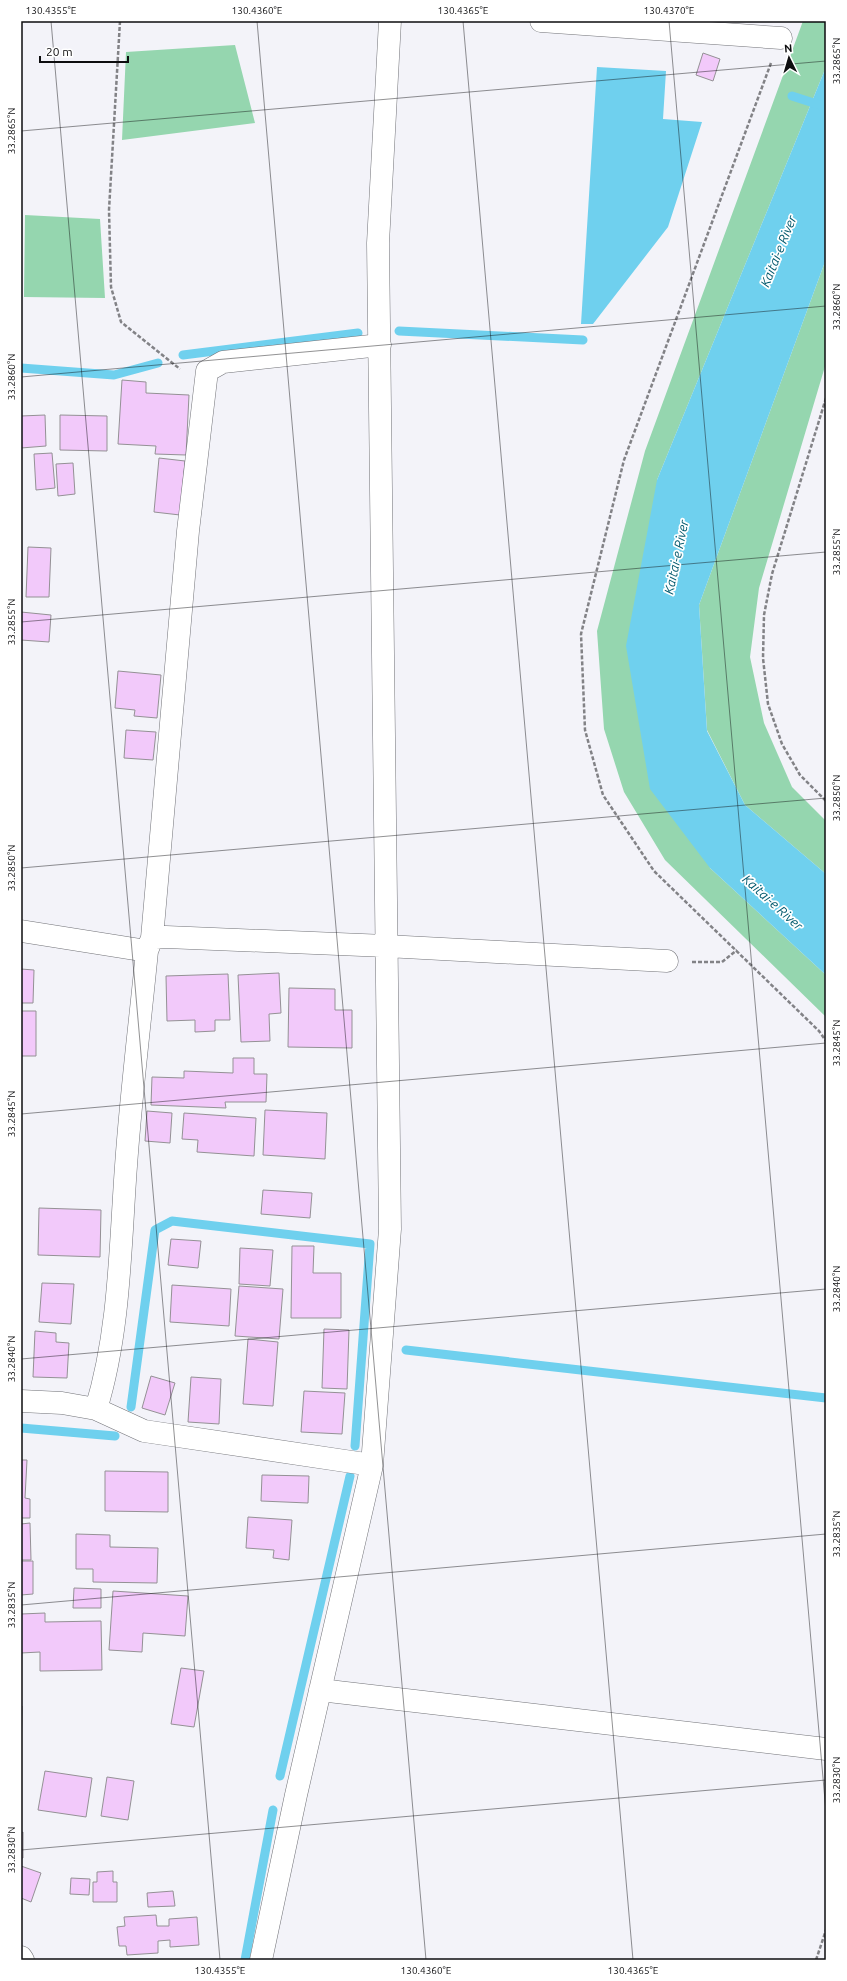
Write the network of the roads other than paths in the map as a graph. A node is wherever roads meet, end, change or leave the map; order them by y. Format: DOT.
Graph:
graph roads {
  1 [pos="390,21"];
  2 [pos="541,21"];
  3 [pos="780,38"];
  4 [pos="380,345"];
  5 [pos="21,931"];
  6 [pos="150,945"];
  7 [pos="386,946"];
  8 [pos="667,961"];
  9 [pos="21,1401"];
  10 [pos="96,1409"];
  11 [pos="372,1465"];
  12 [pos="320,1690"];
  13 [pos="826,1749"];
  14 [pos="21,1957"];
  15 [pos="23,1960"];
  16 [pos="261,1960"];
  1 -- 4 [label="street"];
  2 -- 3 [label="street"];
  4 -- 6 [label="street"];
  4 -- 7 [label="street"];
  5 -- 6 [label="street"];
  6 -- 7 [label="street"];
  6 -- 10 [label="street"];
  7 -- 8 [label="street"];
  7 -- 11 [label="street"];
  9 -- 10 [label="street"];
  10 -- 11 [label="street"];
  11 -- 12 [label="street"];
  12 -- 13 [label="street"];
  12 -- 16 [label="street"];
  14 -- 15 [label="street"];
}
